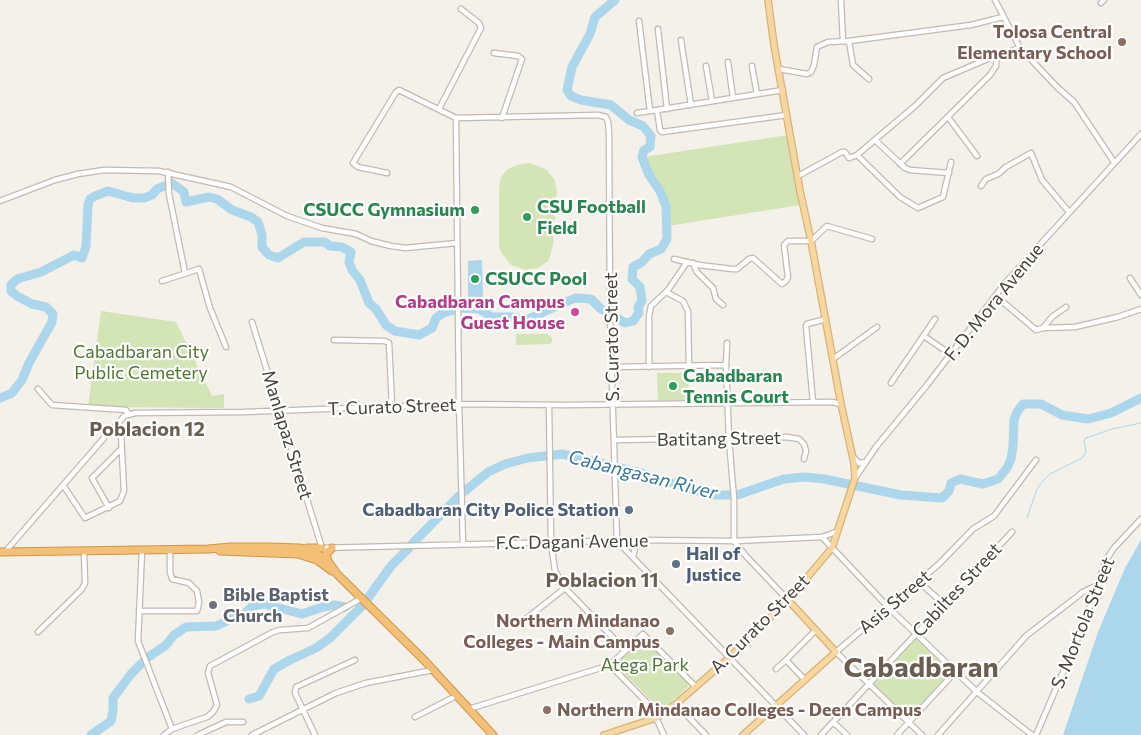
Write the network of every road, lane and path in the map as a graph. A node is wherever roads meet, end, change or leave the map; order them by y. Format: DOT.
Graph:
graph roads {
  1 [pos="768,0"];
  2 [pos="841,0"];
  3 [pos="995,0"];
  4 [pos="461,9"];
  5 [pos="1003,16"];
  6 [pos="639,21"];
  7 [pos="658,30"];
  8 [pos="681,40"];
  9 [pos="846,41"];
  10 [pos="1020,48"];
  11 [pos="494,53"];
  12 [pos="998,55"];
  13 [pos="728,62"];
  14 [pos="706,66"];
  15 [pos="752,66"];
  16 [pos="779,69"];
  17 [pos="870,79"];
  18 [pos="783,90"];
  19 [pos="757,94"];
  20 [pos="733,98"];
  21 [pos="712,101"];
  22 [pos="691,105"];
  23 [pos="667,108"];
  24 [pos="439,109"];
  25 [pos="657,110"];
  26 [pos="650,111"];
  27 [pos="638,113"];
  28 [pos="786,115"];
  29 [pos="948,117"];
  30 [pos="456,118"];
  31 [pos="502,118"];
  32 [pos="1141,134"];
  33 [pos="875,140"];
  34 [pos="857,155"];
  35 [pos="977,156"];
  36 [pos="951,162"];
  37 [pos="1114,162"];
  38 [pos="900,164"];
  39 [pos="168,172"];
  40 [pos="948,172"];
  41 [pos="387,173"];
  42 [pos="798,176"];
  43 [pos="981,186"];
  44 [pos="0,201"];
  45 [pos="1069,212"];
  46 [pos="872,240"];
  47 [pos="811,241"];
  48 [pos="457,243"];
  49 [pos="674,260"];
  50 [pos="687,262"];
  51 [pos="692,264"];
  52 [pos="184,273"];
  53 [pos="1130,278"];
  54 [pos="162,281"];
  55 [pos="666,292"];
  56 [pos="1141,295"];
  57 [pos="996,296"];
  58 [pos="723,305"];
  59 [pos="1066,307"];
  60 [pos="1141,309"];
  61 [pos="826,319"];
  62 [pos="935,319"];
  63 [pos="252,322"];
  64 [pos="877,327"];
  65 [pos="1043,328"];
  66 [pos="924,336"];
  67 [pos="334,340"];
  68 [pos="727,343"];
  69 [pos="226,347"];
  70 [pos="950,354"];
  71 [pos="834,359"];
  72 [pos="612,366"];
  73 [pos="689,366"];
  74 [pos="726,366"];
  75 [pos="649,367"];
  76 [pos="891,383"];
  77 [pos="38,389"];
  78 [pos="840,397"];
  79 [pos="813,402"];
  80 [pos="832,402"];
  81 [pos="727,403"];
  82 [pos="459,404"];
  83 [pos="613,404"];
  84 [pos="841,404"];
  85 [pos="549,405"];
  86 [pos="392,406"];
  87 [pos="279,410"];
  88 [pos="128,414"];
  89 [pos="118,424"];
  90 [pos="729,439"];
  91 [pos="615,440"];
  92 [pos="121,449"];
  93 [pos="853,457"];
  94 [pos="804,459"];
  95 [pos="1036,460"];
  96 [pos="866,462"];
  97 [pos="854,482"];
  98 [pos="63,485"];
  99 [pos="109,508"];
  100 [pos="1141,518"];
  101 [pos="836,532"];
  102 [pos="1012,532"];
  103 [pos="822,538"];
  104 [pos="643,540"];
  105 [pos="734,541"];
  106 [pos="551,542"];
  107 [pos="617,542"];
  108 [pos="463,544"];
  109 [pos="299,548"];
  110 [pos="322,548"];
  111 [pos="332,548"];
  112 [pos="832,548"];
  113 [pos="170,550"];
  114 [pos="208,550"];
  115 [pos="84,551"];
  116 [pos="142,551"];
  117 [pos="2,552"];
  118 [pos="633,557"];
  119 [pos="328,561"];
  120 [pos="337,574"];
  121 [pos="919,582"];
  122 [pos="1098,585"];
  123 [pos="565,588"];
  124 [pos="362,598"];
  125 [pos="788,600"];
  126 [pos="944,604"];
  127 [pos="889,608"];
  128 [pos="139,611"];
  129 [pos="522,622"];
  130 [pos="816,630"];
  131 [pos="38,632"];
  132 [pos="916,634"];
  133 [pos="625,650"];
  134 [pos="836,652"];
  135 [pos="730,657"];
  136 [pos="355,660"];
  137 [pos="786,660"];
  138 [pos="610,665"];
  139 [pos="432,670"];
  140 [pos="776,670"];
  141 [pos="956,671"];
  142 [pos="804,680"];
  143 [pos="870,684"];
  144 [pos="695,686"];
  145 [pos="977,692"];
  146 [pos="456,696"];
  147 [pos="676,704"];
  148 [pos="776,706"];
  149 [pos="303,709"];
  150 [pos="469,709"];
  151 [pos="658,717"];
  152 [pos="415,718"];
  153 [pos="242,722"];
  154 [pos="833,722"];
  155 [pos="908,722"];
  156 [pos="172,729"];
  157 [pos="616,734"];
  158 [pos="164,735"];
  159 [pos="198,735"];
  160 [pos="252,735"];
  161 [pos="315,735"];
  162 [pos="493,735"];
  163 [pos="604,735"];
  164 [pos="664,735"];
  165 [pos="706,735"];
  166 [pos="743,735"];
  167 [pos="804,735"];
  168 [pos="821,735"];
  169 [pos="847,735"];
  170 [pos="897,735"];
  171 [pos="922,735"];
  172 [pos="938,735"];
  173 [pos="1032,735"];
  174 [pos="1036,735"];
  1 -- 16 [label="main road"];
  2 -- 9 [label="street"];
  3 -- 5 [label="street"];
  4 -- 24 [label="street"];
  5 -- 9 [label="street"];
  5 -- 10 [label="street"];
  6 -- 26 [label="street"];
  7 -- 23 [label="street"];
  8 -- 22 [label="street"];
  9 -- 16 [label="street"];
  9 -- 17 [label="street"];
  10 -- 12 [label="street"];
  10 -- 37 [label="street"];
  11 -- 31 [label="street"];
  12 -- 29 [label="street"];
  12 -- 33 [label="street"];
  13 -- 20 [label="street"];
  14 -- 21 [label="street"];
  15 -- 19 [label="street"];
  16 -- 18 [label="main road"];
  18 -- 19 [label="street"];
  18 -- 28 [label="main road"];
  19 -- 20 [label="street"];
  20 -- 21 [label="street"];
  21 -- 22 [label="street"];
  22 -- 23 [label="street"];
  23 -- 25 [label="street"];
  24 -- 30 [label="street"];
  24 -- 41 [label="street"];
  25 -- 26 [label="street"];
  25 -- 28 [label="street"];
  26 -- 27 [label="street"];
  28 -- 42 [label="main road"];
  29 -- 35 [label="street"];
  29 -- 38 [label="street"];
  30 -- 31 [label="street"];
  30 -- 48 [label="street"];
  31 -- 72 [label="street, S. Curato Street"];
  32 -- 37 [label="street, F. D. Mora Avenue"];
  33 -- 34 [label="street"];
  33 -- 38 [label="street"];
  34 -- 40 [label="street"];
  34 -- 42 [label="street"];
  36 -- 40 [label="street"];
  37 -- 45 [label="street, F. D. Mora Avenue"];
  38 -- 40 [label="street"];
  39 -- 44 [label="street"];
  39 -- 48 [label="street"];
  39 -- 52 [label="street"];
  42 -- 47 [label="main road"];
  43 -- 45 [label="street"];
  45 -- 57 [label="street, F. D. Mora Avenue"];
  46 -- 47 [label="street"];
  47 -- 51 [label="street"];
  47 -- 61 [label="main road"];
  48 -- 82 [label="street"];
  49 -- 50 [label="street"];
  50 -- 51 [label="street"];
  50 -- 55 [label="street"];
  51 -- 58 [label="street"];
  52 -- 54 [label="street"];
  52 -- 69 [label="street"];
  53 -- 56 [label="street"];
  55 -- 73 [label="street"];
  55 -- 75 [label="street"];
  57 -- 65 [label="street"];
  57 -- 70 [label="street, F. D. Mora Avenue"];
  59 -- 65 [label="street"];
  60 -- 65 [label="street"];
  61 -- 71 [label="main road"];
  61 -- 79 [label="street"];
  62 -- 66 [label="street"];
  63 -- 87 [label="street, Manlapaz Street"];
  64 -- 71 [label="street"];
  66 -- 70 [label="street"];
  66 -- 76 [label="street"];
  67 -- 86 [label="street"];
  68 -- 74 [label="street"];
  70 -- 96 [label="street, F. D. Mora Avenue"];
  71 -- 78 [label="main road"];
  72 -- 75 [label="street"];
  72 -- 83 [label="street, S. Curato Street"];
  73 -- 74 [label="street"];
  73 -- 75 [label="street"];
  74 -- 81 [label="street"];
  77 -- 88 [label="street, T. Curato Street"];
  78 -- 80 [label="street"];
  78 -- 84 [label="main road"];
  79 -- 80 [label="street, T. Curato Street"];
  79 -- 81 [label="street, T. Curato Street"];
  80 -- 84 [label="street, T. Curato Street"];
  81 -- 83 [label="street, T. Curato Street"];
  81 -- 90 [label="street"];
  82 -- 85 [label="street, T. Curato Street"];
  82 -- 86 [label="street, T. Curato Street"];
  82 -- 108 [label="street"];
  83 -- 85 [label="street, T. Curato Street"];
  83 -- 91 [label="street, S. Curato Street"];
  84 -- 93 [label="main road"];
  85 -- 106 [label="street"];
  86 -- 87 [label="street, T. Curato Street"];
  87 -- 88 [label="street, T. Curato Street"];
  87 -- 110 [label="street, Manlapaz Street"];
  88 -- 89 [label="street"];
  89 -- 92 [label="street"];
  89 -- 98 [label="street"];
  90 -- 91 [label="street, Batitang Street"];
  90 -- 94 [label="street, Batitang Street"];
  90 -- 105 [label="street"];
  91 -- 107 [label="street, S. Curato Street"];
  92 -- 99 [label="street"];
  92 -- 99 [label="street"];
  93 -- 96 [label="street"];
  93 -- 97 [label="main road"];
  95 -- 121 [label="street, Asis Street"];
  96 -- 97 [label="street, F. D. Mora Avenue"];
  97 -- 101 [label="main road"];
  98 -- 99 [label="street"];
  98 -- 117 [label="street"];
  100 -- 122 [label="street, S. Mortola Street"];
  101 -- 103 [label="street"];
  101 -- 112 [label="main road"];
  102 -- 126 [label="street, Cabiltes Street"];
  103 -- 105 [label="street, F.C. Dagani Avenue"];
  103 -- 112 [label="street"];
  104 -- 105 [label="street, F.C. Dagani Avenue"];
  104 -- 107 [label="street, F.C. Dagani Avenue"];
  104 -- 118 [label="street"];
  105 -- 125 [label="street"];
  106 -- 107 [label="street, F.C. Dagani Avenue"];
  106 -- 108 [label="street, F.C. Dagani Avenue"];
  106 -- 123 [label="street"];
  107 -- 118 [label="street"];
  108 -- 111 [label="street, F.C. Dagani Avenue"];
  109 -- 110 [label="highway"];
  109 -- 114 [label="highway"];
  109 -- 119 [label="highway"];
  110 -- 111 [label="street, F.C. Dagani Avenue"];
  111 -- 119 [label="highway"];
  112 -- 125 [label="main road, A. Curato Street"];
  112 -- 127 [label="street"];
  113 -- 114 [label="highway"];
  113 -- 116 [label="highway"];
  113 -- 128 [label="street"];
  114 -- 120 [label="highway"];
  115 -- 116 [label="highway"];
  115 -- 117 [label="highway"];
  115 -- 131 [label="street"];
  116 -- 128 [label="street"];
  118 -- 135 [label="street"];
  119 -- 120 [label="highway"];
  120 -- 124 [label="highway"];
  121 -- 126 [label="street"];
  121 -- 127 [label="street, Asis Street"];
  122 -- 145 [label="street"];
  122 -- 174 [label="street, S. Mortola Street"];
  123 -- 129 [label="street"];
  123 -- 133 [label="street"];
  124 -- 139 [label="highway"];
  124 -- 156 [label="street"];
  125 -- 130 [label="main road"];
  125 -- 135 [label="main road, A. Curato Street"];
  126 -- 132 [label="street, Cabiltes Street"];
  127 -- 132 [label="street"];
  127 -- 134 [label="street, Asis Street"];
  128 -- 156 [label="street"];
  130 -- 134 [label="main road"];
  130 -- 137 [label="street"];
  132 -- 141 [label="street"];
  132 -- 143 [label="street, Cabiltes Street"];
  133 -- 138 [label="street"];
  133 -- 144 [label="street"];
  134 -- 142 [label="main road, Asis Street"];
  134 -- 143 [label="street"];
  135 -- 144 [label="main road, A. Curato Street"];
  135 -- 148 [label="street"];
  136 -- 149 [label="street"];
  137 -- 140 [label="street"];
  137 -- 142 [label="street"];
  138 -- 150 [label="street"];
  138 -- 151 [label="street"];
  139 -- 146 [label="highway"];
  139 -- 149 [label="street"];
  141 -- 145 [label="street"];
  141 -- 155 [label="street"];
  142 -- 148 [label="main road, Asis Street"];
  143 -- 154 [label="street, Cabiltes Street"];
  143 -- 155 [label="street"];
  144 -- 147 [label="main road, A. Curato Street"];
  145 -- 172 [label="street"];
  145 -- 173 [label="street"];
  146 -- 150 [label="highway"];
  146 -- 152 [label="street"];
  147 -- 151 [label="main road, A. Curato Street"];
  147 -- 165 [label="street"];
  148 -- 166 [label="main road, Asis Street"];
  148 -- 167 [label="street"];
  149 -- 160 [label="street"];
  149 -- 161 [label="street"];
  150 -- 162 [label="highway"];
  151 -- 157 [label="main road, A. Curato Street"];
  151 -- 164 [label="street"];
  153 -- 159 [label="street"];
  154 -- 168 [label="street, Cabiltes Street"];
  154 -- 169 [label="street"];
  155 -- 170 [label="street"];
  155 -- 171 [label="street"];
  156 -- 158 [label="street"];
  157 -- 163 [label="main road, A. Curato Street"];
}
